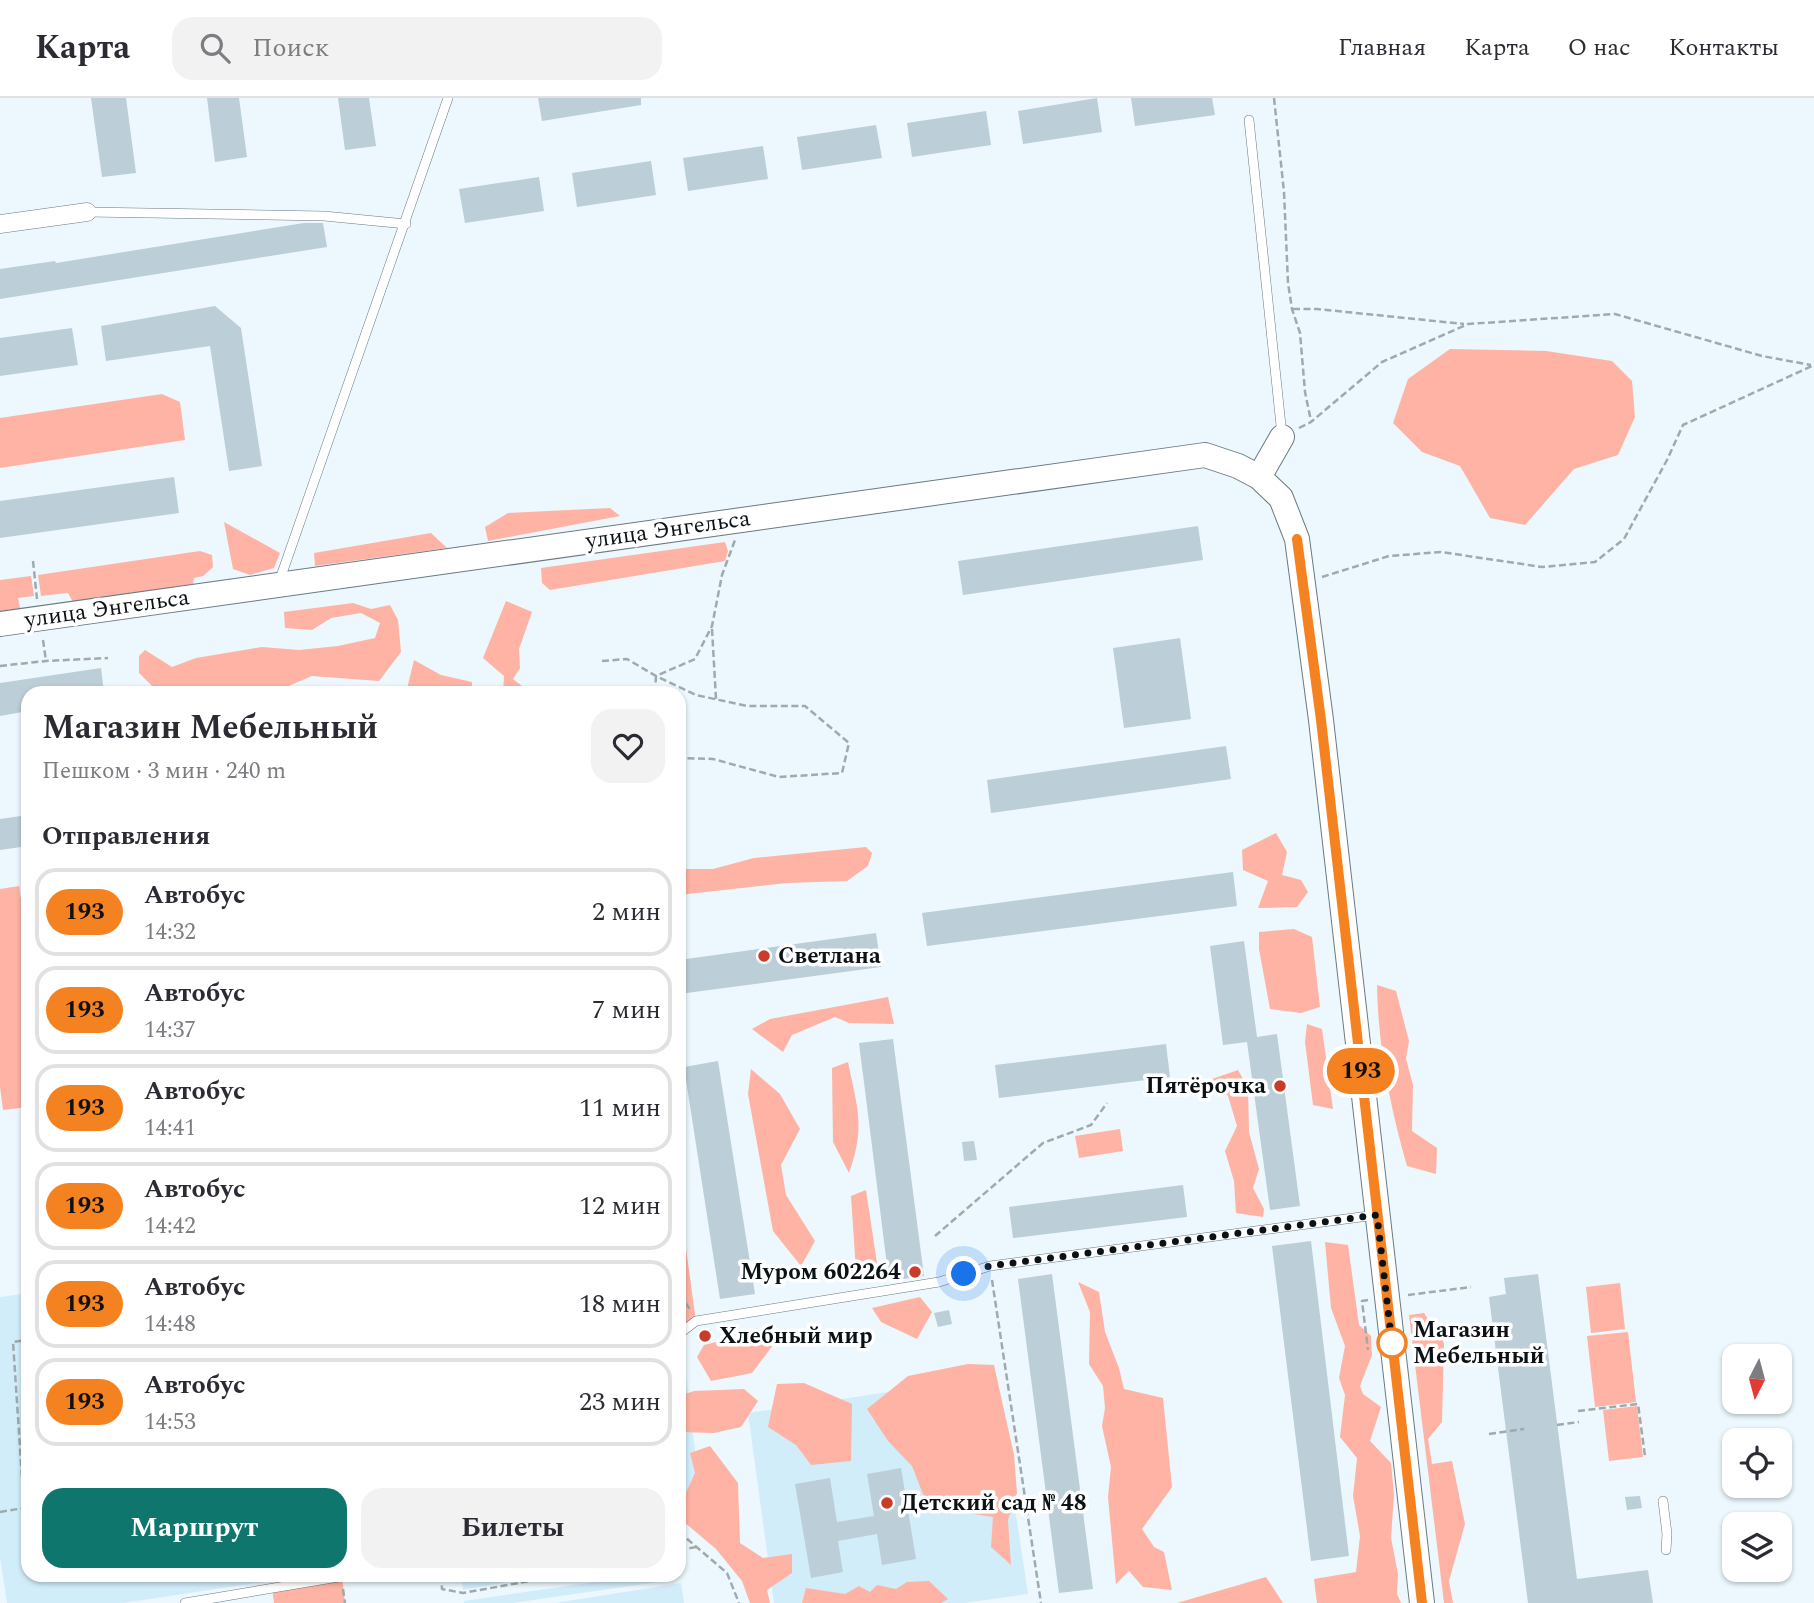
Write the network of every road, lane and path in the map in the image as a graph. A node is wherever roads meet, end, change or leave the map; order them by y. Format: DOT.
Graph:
graph roads {
  1 [pos="449,98"];
  2 [pos="1274,98"];
  3 [pos="1249,120"];
  4 [pos="87,212"];
  5 [pos="0,224"];
  6 [pos="406,224"];
  7 [pos="1292,309"];
  8 [pos="1468,324"];
  9 [pos="1813,366"];
  10 [pos="1311,422"];
  11 [pos="1282,437"];
  12 [pos="1259,477"];
  13 [pos="744,519"];
  14 [pos="1303,583"];
  15 [pos="278,585"];
  16 [pos="0,624"];
  17 [pos="712,626"];
  18 [pos="108,658"];
  19 [pos="602,661"];
  20 [pos="0,666"];
  21 [pos="656,676"];
  22 [pos="655,686"];
  23 [pos="677,686"];
  24 [pos="686,691"];
  25 [pos="716,699"];
  26 [pos="686,758"];
  27 [pos="1107,1103"];
  28 [pos="1377,1215"];
  29 [pos="935,1236"];
  30 [pos="990,1266"];
  31 [pos="1471,1287"];
  32 [pos="1402,1296"];
  33 [pos="1371,1300"];
  34 [pos="686,1304"];
  35 [pos="695,1316"];
  36 [pos="686,1329"];
  37 [pos="21,1340"];
  38 [pos="1368,1350"];
  39 [pos="1577,1411"];
  40 [pos="1579,1422"];
  41 [pos="1557,1425"];
  42 [pos="1524,1429"];
  43 [pos="1489,1434"];
  44 [pos="21,1445"];
  45 [pos="1645,1456"];
  46 [pos="1663,1501"];
  47 [pos="21,1510"];
  48 [pos="0,1512"];
  49 [pos="686,1538"];
  50 [pos="696,1547"];
  51 [pos="686,1549"];
  52 [pos="1666,1550"];
  53 [pos="309,1582"];
  54 [pos="441,1582"];
  55 [pos="525,1582"];
  56 [pos="185,1603"];
  57 [pos="739,1603"];
  58 [pos="1041,1603"];
  59 [pos="1422,1603"];
  1 -- 6 [label="lane"];
  2 -- 7 [label="path"];
  3 -- 11 [label="lane"];
  4 -- 5 [label="street"];
  4 -- 6 [label="lane"];
  6 -- 15 [label="lane"];
  7 -- 8 [label="path"];
  7 -- 10 [label="path"];
  8 -- 9 [label="path"];
  8 -- 10 [label="path"];
  9 -- 14 [label="path"];
  10 -- 11 [label="path"];
  11 -- 12 [label="street"];
  12 -- 13 [label="street, улица Энгельса"];
  12 -- 14 [label="street, улица Энгельса"];
  13 -- 15 [label="street, улица Энгельса"];
  13 -- 17 [label="path"];
  14 -- 28 [label="street, улица Энгельса"];
  15 -- 16 [label="street, улица Энгельса"];
  17 -- 21 [label="path"];
  17 -- 25 [label="path"];
  18 -- 20 [label="path"];
  19 -- 21 [label="path"];
  21 -- 22 [label="path"];
  21 -- 23 [label="path"];
  24 -- 25 [label="path"];
  25 -- 26 [label="path"];
  27 -- 29 [label="path"];
  28 -- 30 [label="lane"];
  28 -- 59 [label="street, улица Энгельса"];
  30 -- 36 [label="lane"];
  30 -- 58 [label="path"];
  31 -- 32 [label="path"];
  33 -- 38 [label="path"];
  34 -- 35 [label="path"];
  37 -- 44 [label="path"];
  39 -- 45 [label="path"];
  40 -- 41 [label="path"];
  42 -- 43 [label="path"];
  46 -- 52 [label="lane"];
  47 -- 48 [label="path"];
  49 -- 50 [label="path"];
  50 -- 51 [label="path"];
  50 -- 57 [label="path"];
  53 -- 56 [label="lane"];
  54 -- 55 [label="path"];
}
